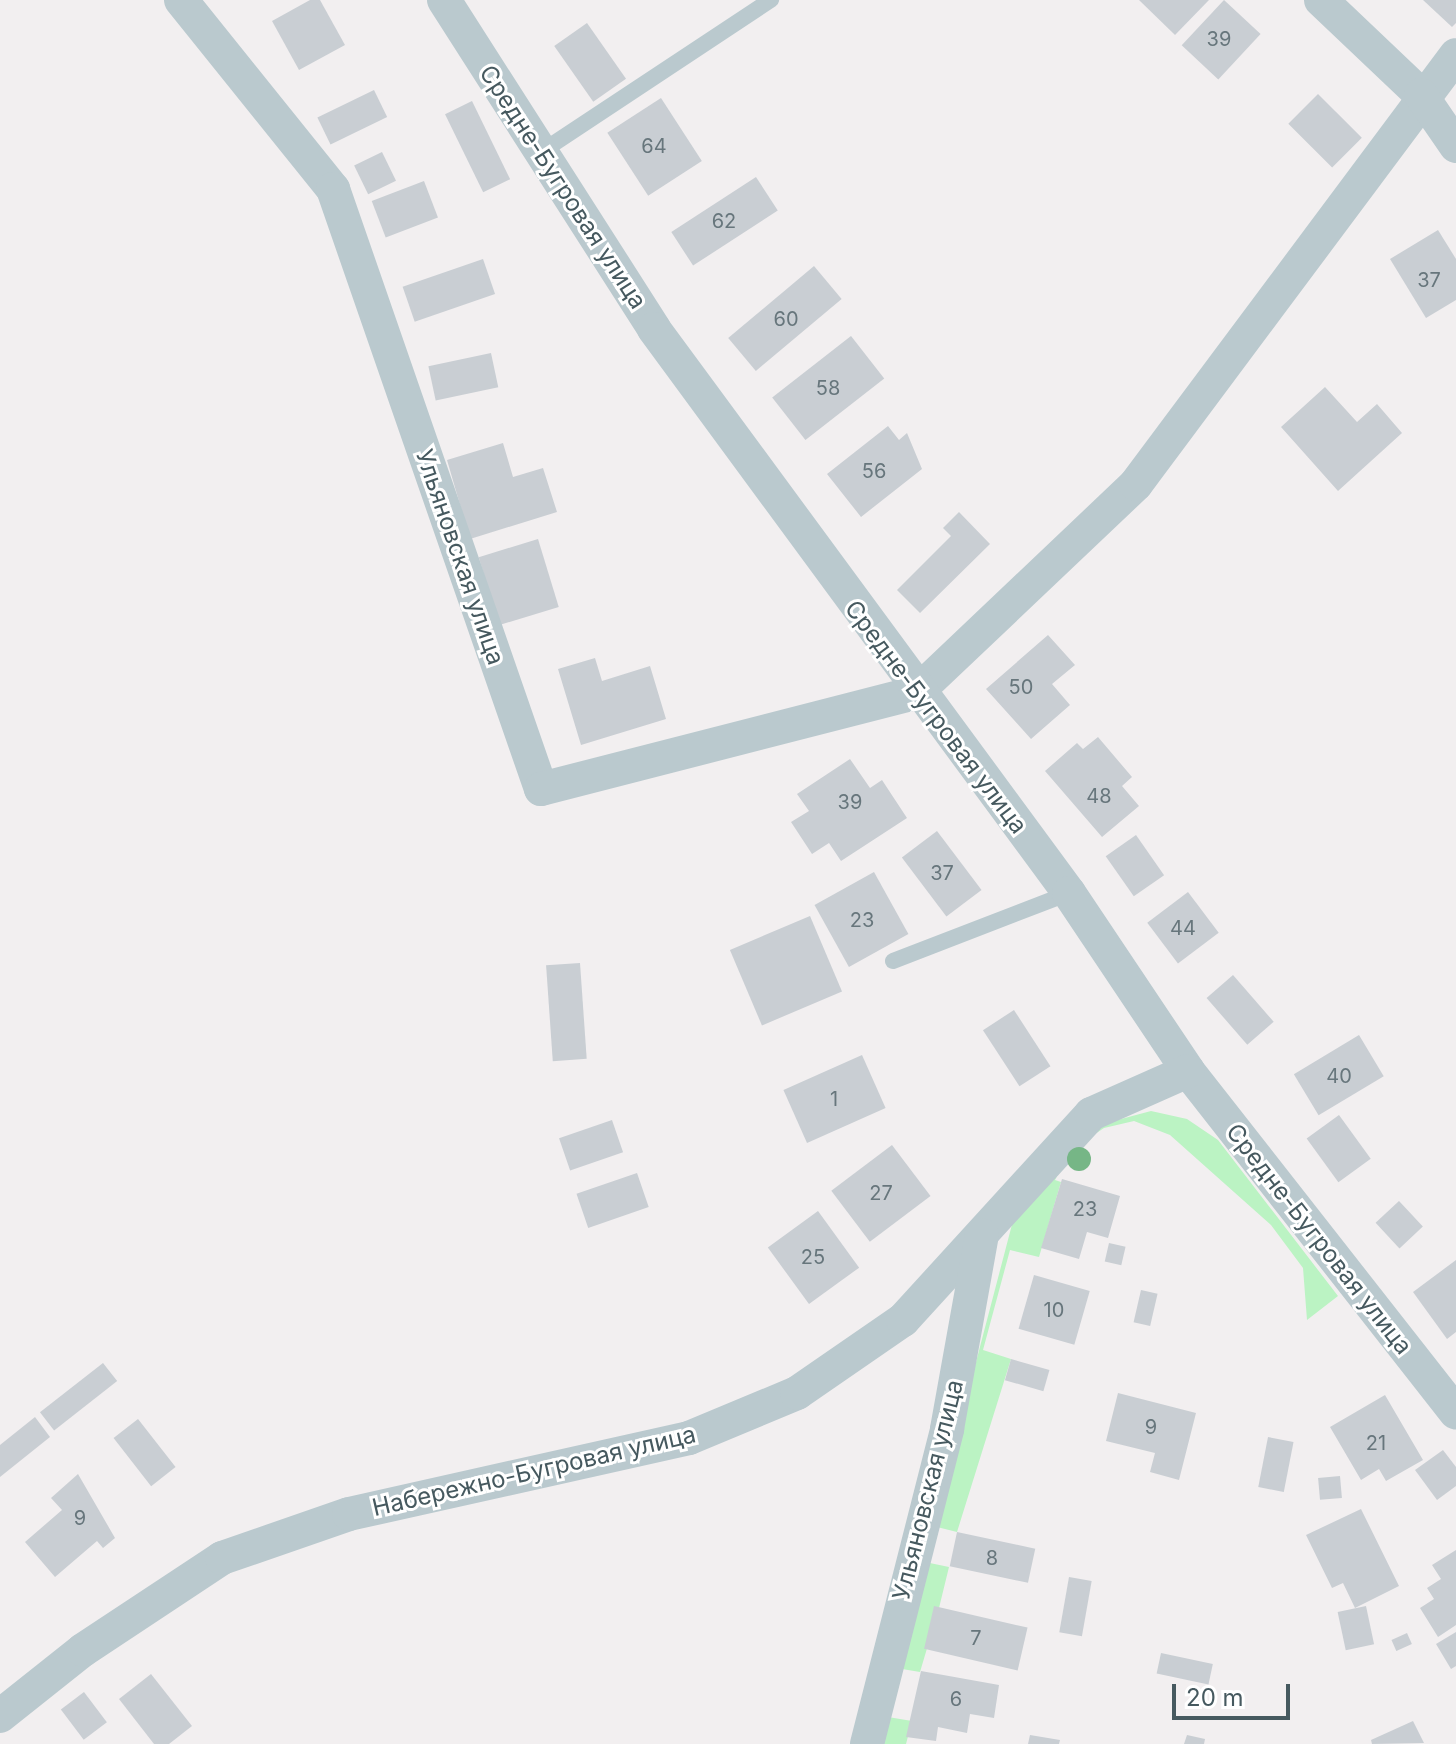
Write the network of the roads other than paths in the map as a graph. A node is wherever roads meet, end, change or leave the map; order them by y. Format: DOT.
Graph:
graph roads {
  1 [pos="181,0"];
  2 [pos="444,0"];
  3 [pos="771,0"];
  4 [pos="1321,0"];
  5 [pos="1456,55"];
  6 [pos="1421,95"];
  7 [pos="1456,146"];
  8 [pos="541,152"];
  9 [pos="916,693"];
  10 [pos="1069,893"];
  11 [pos="893,961"];
  12 [pos="1188,1071"];
  13 [pos="982,1235"];
  14 [pos="1456,1413"];
  15 [pos="0,1716"];
  16 [pos="867,1744"];
  1 -- 9 [label="street, Ульяновская улица"];
  2 -- 8 [label="street, Средне-Бугровая улица"];
  3 -- 8 [label="lane"];
  4 -- 6 [label="street"];
  5 -- 6 [label="street"];
  6 -- 7 [label="street"];
  6 -- 9 [label="street"];
  8 -- 9 [label="street, Средне-Бугровая улица"];
  9 -- 10 [label="street, Средне-Бугровая улица"];
  10 -- 11 [label="lane"];
  10 -- 12 [label="street, Средне-Бугровая улица"];
  12 -- 13 [label="street, Набережно-Бугровая улица"];
  12 -- 14 [label="street, Средне-Бугровая улица"];
  13 -- 15 [label="street, Набережно-Бугровая улица"];
  13 -- 16 [label="street, Ульяновская улица"];
}
